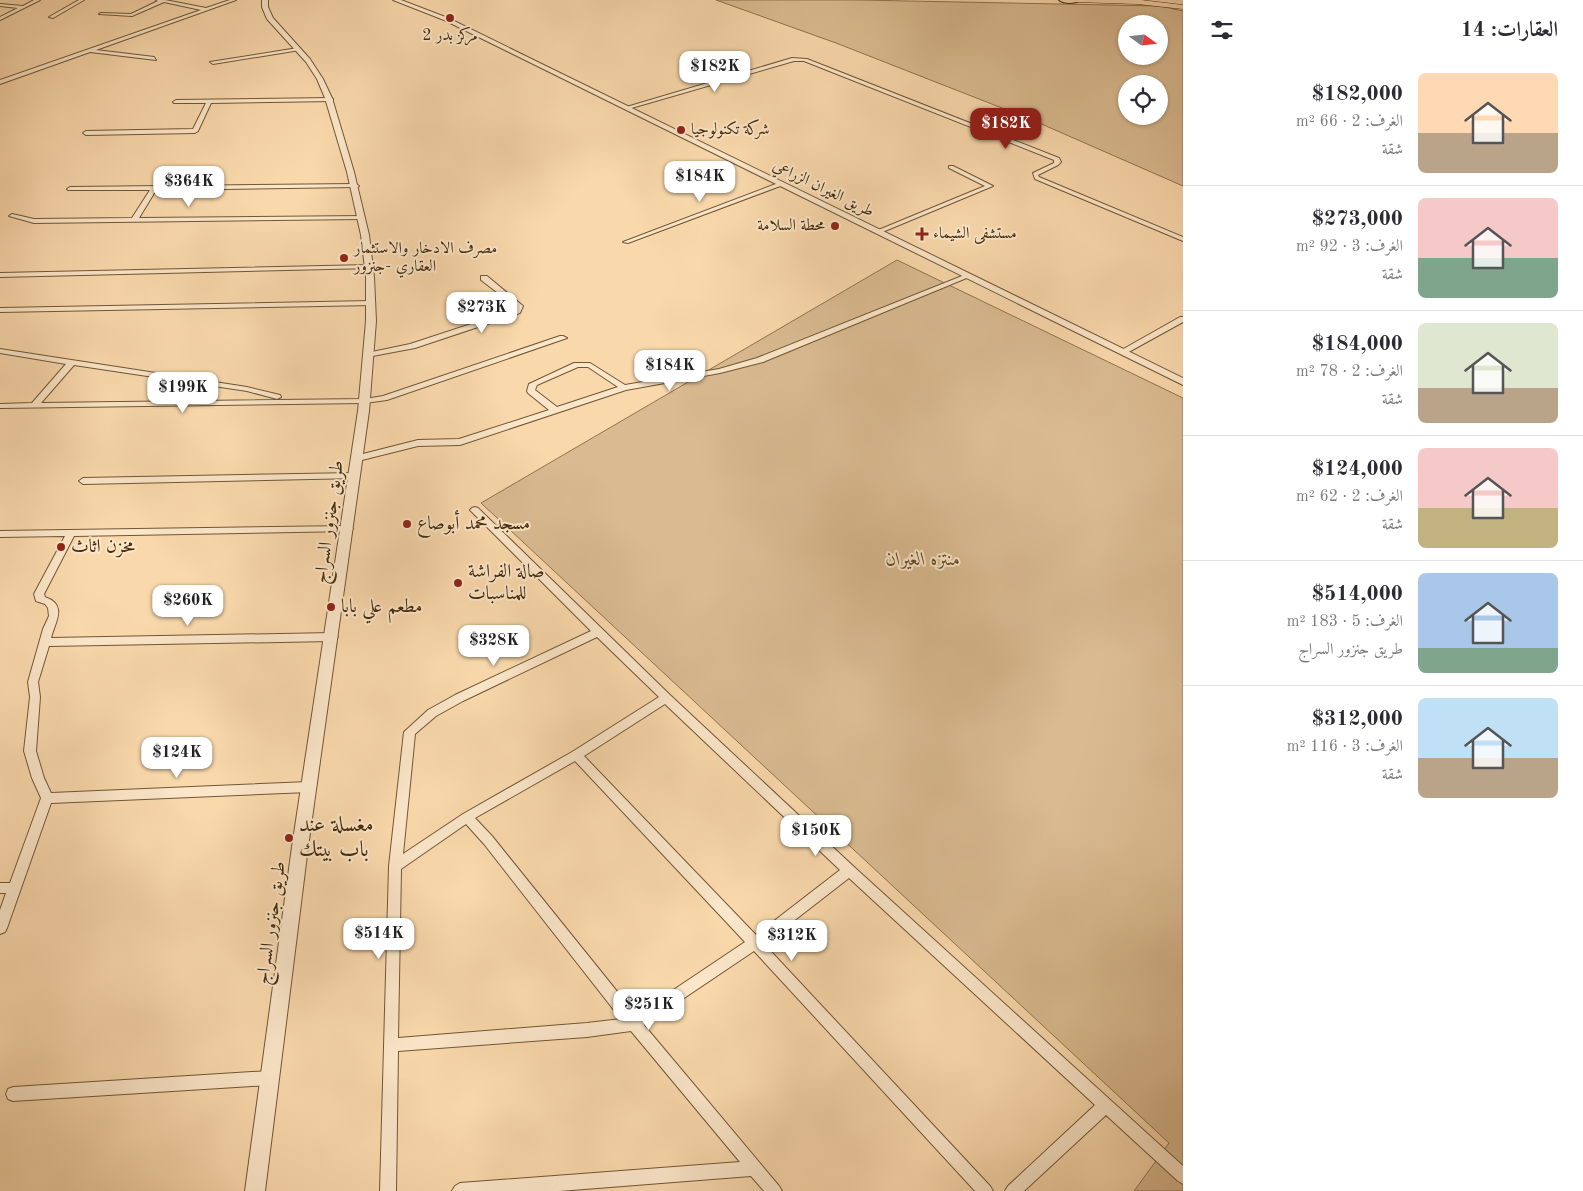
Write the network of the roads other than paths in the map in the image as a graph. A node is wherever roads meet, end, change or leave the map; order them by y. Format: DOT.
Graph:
graph roads {
  1 [pos="38,0"];
  2 [pos="82,0"];
  3 [pos="160,0"];
  4 [pos="234,0"];
  5 [pos="265,0"];
  6 [pos="396,0"];
  7 [pos="1063,0"];
  8 [pos="1076,0"];
  9 [pos="1156,0"];
  10 [pos="0,5"];
  11 [pos="1183,7"];
  12 [pos="24,8"];
  13 [pos="205,9"];
  14 [pos="101,14"];
  15 [pos="51,17"];
  16 [pos="0,19"];
  17 [pos="298,49"];
  18 [pos="88,51"];
  19 [pos="154,59"];
  20 [pos="213,62"];
  21 [pos="0,82"];
  22 [pos="331,100"];
  23 [pos="176,102"];
  24 [pos="209,102"];
  25 [pos="626,108"];
  26 [pos="86,133"];
  27 [pos="950,167"];
  28 [pos="781,184"];
  29 [pos="356,186"];
  30 [pos="154,188"];
  31 [pos="70,189"];
  32 [pos="12,216"];
  33 [pos="362,217"];
  34 [pos="134,220"];
  35 [pos="878,232"];
  36 [pos="1183,239"];
  37 [pos="626,242"];
  38 [pos="370,267"];
  39 [pos="0,275"];
  40 [pos="967,276"];
  41 [pos="484,278"];
  42 [pos="371,303"];
  43 [pos="0,310"];
  44 [pos="1183,319"];
  45 [pos="563,338"];
  46 [pos="0,352"];
  47 [pos="1122,352"];
  48 [pos="370,355"];
  49 [pos="72,362"];
  50 [pos="1183,382"];
  51 [pos="624,388"];
  52 [pos="288,400"];
  53 [pos="365,400"];
  54 [pos="35,405"];
  55 [pos="0,406"];
  56 [pos="556,411"];
  57 [pos="358,458"];
  58 [pos="355,476"];
  59 [pos="83,480"];
  60 [pos="475,510"];
  61 [pos="348,529"];
  62 [pos="71,533"];
  63 [pos="0,534"];
  64 [pos="598,632"];
  65 [pos="333,637"];
  66 [pos="44,642"];
  67 [pos="666,698"];
  68 [pos="576,755"];
  69 [pos="308,787"];
  70 [pos="47,798"];
  71 [pos="467,817"];
  72 [pos="395,866"];
  73 [pos="850,870"];
  74 [pos="0,888"];
  75 [pos="14,888"];
  76 [pos="0,928"];
  77 [pos="755,943"];
  78 [pos="634,1024"];
  79 [pos="392,1045"];
  80 [pos="270,1078"];
  81 [pos="12,1094"];
  82 [pos="1106,1105"];
  83 [pos="755,1168"];
  84 [pos="1183,1176"];
  85 [pos="255,1191"];
  86 [pos="388,1191"];
  87 [pos="460,1191"];
  88 [pos="774,1191"];
  89 [pos="985,1191"];
  90 [pos="1014,1191"];
  1 -- 12 [label="street"];
  2 -- 15 [label="street"];
  3 -- 13 [label="street"];
  3 -- 14 [label="street"];
  4 -- 13 [label="street"];
  5 -- 17 [label="street, طريق جنزور السراج"];
  6 -- 25 [label="street, طريق الغيران الزراعي"];
  7 -- 8 [label="main road"];
  8 -- 9 [label="highway"];
  8 -- 11 [label="highway"];
  10 -- 12 [label="street"];
  12 -- 16 [label="street"];
  13 -- 18 [label="street"];
  17 -- 20 [label="street"];
  17 -- 22 [label="street, طريق جنزور السراج"];
  18 -- 19 [label="street"];
  18 -- 21 [label="street"];
  22 -- 24 [label="street"];
  22 -- 29 [label="street, طريق جنزور السراج"];
  23 -- 24 [label="street"];
  24 -- 26 [label="street"];
  25 -- 28 [label="street, طريق الغيران الزراعي"];
  25 -- 36 [label="street"];
  27 -- 35 [label="street"];
  28 -- 35 [label="street, طريق الغيران الزراعي"];
  28 -- 37 [label="street"];
  29 -- 30 [label="street"];
  29 -- 33 [label="street, طريق جنزور السراج"];
  30 -- 31 [label="street"];
  30 -- 34 [label="street"];
  32 -- 34 [label="street"];
  33 -- 34 [label="street"];
  33 -- 38 [label="street, طريق جنزور السراج"];
  35 -- 40 [label="street, طريق الغيران الزراعي"];
  38 -- 39 [label="street"];
  38 -- 42 [label="street, طريق جنزور السراج"];
  40 -- 47 [label="street, طريق الغيران الزراعي"];
  40 -- 51 [label="street"];
  41 -- 48 [label="street"];
  42 -- 43 [label="street"];
  42 -- 48 [label="street, طريق جنزور السراج"];
  44 -- 47 [label="street"];
  45 -- 53 [label="street"];
  46 -- 49 [label="street"];
  47 -- 50 [label="street, طريق الغيران الزراعي"];
  48 -- 53 [label="street, طريق جنزور السراج"];
  49 -- 52 [label="street"];
  49 -- 54 [label="street"];
  51 -- 56 [label="street"];
  51 -- 56 [label="street"];
  52 -- 53 [label="street"];
  52 -- 54 [label="street"];
  53 -- 57 [label="street, طريق جنزور السراج"];
  54 -- 55 [label="street"];
  56 -- 57 [label="street"];
  57 -- 58 [label="street, طريق جنزور السراج"];
  58 -- 59 [label="street"];
  58 -- 61 [label="street, طريق جنزور السراج"];
  60 -- 64 [label="street"];
  61 -- 62 [label="street"];
  61 -- 65 [label="street, طريق جنزور السراج"];
  62 -- 63 [label="street"];
  62 -- 66 [label="street"];
  64 -- 67 [label="street"];
  64 -- 72 [label="street"];
  65 -- 66 [label="street"];
  65 -- 69 [label="street, طريق جنزور السراج"];
  66 -- 70 [label="street"];
  67 -- 68 [label="street"];
  67 -- 73 [label="street"];
  68 -- 71 [label="street"];
  68 -- 77 [label="street"];
  69 -- 70 [label="street"];
  69 -- 80 [label="street, طريق جنزور السراج"];
  70 -- 75 [label="street"];
  71 -- 72 [label="street"];
  71 -- 78 [label="street"];
  72 -- 79 [label="street"];
  73 -- 77 [label="street"];
  73 -- 82 [label="street"];
  74 -- 75 [label="street"];
  75 -- 76 [label="street"];
  77 -- 78 [label="street"];
  77 -- 89 [label="street"];
  78 -- 79 [label="street"];
  78 -- 83 [label="street"];
  79 -- 86 [label="street"];
  80 -- 81 [label="street"];
  80 -- 85 [label="street, طريق جنزور السراج"];
  82 -- 84 [label="street"];
  82 -- 90 [label="street"];
  83 -- 87 [label="street"];
  83 -- 88 [label="street"];
}
